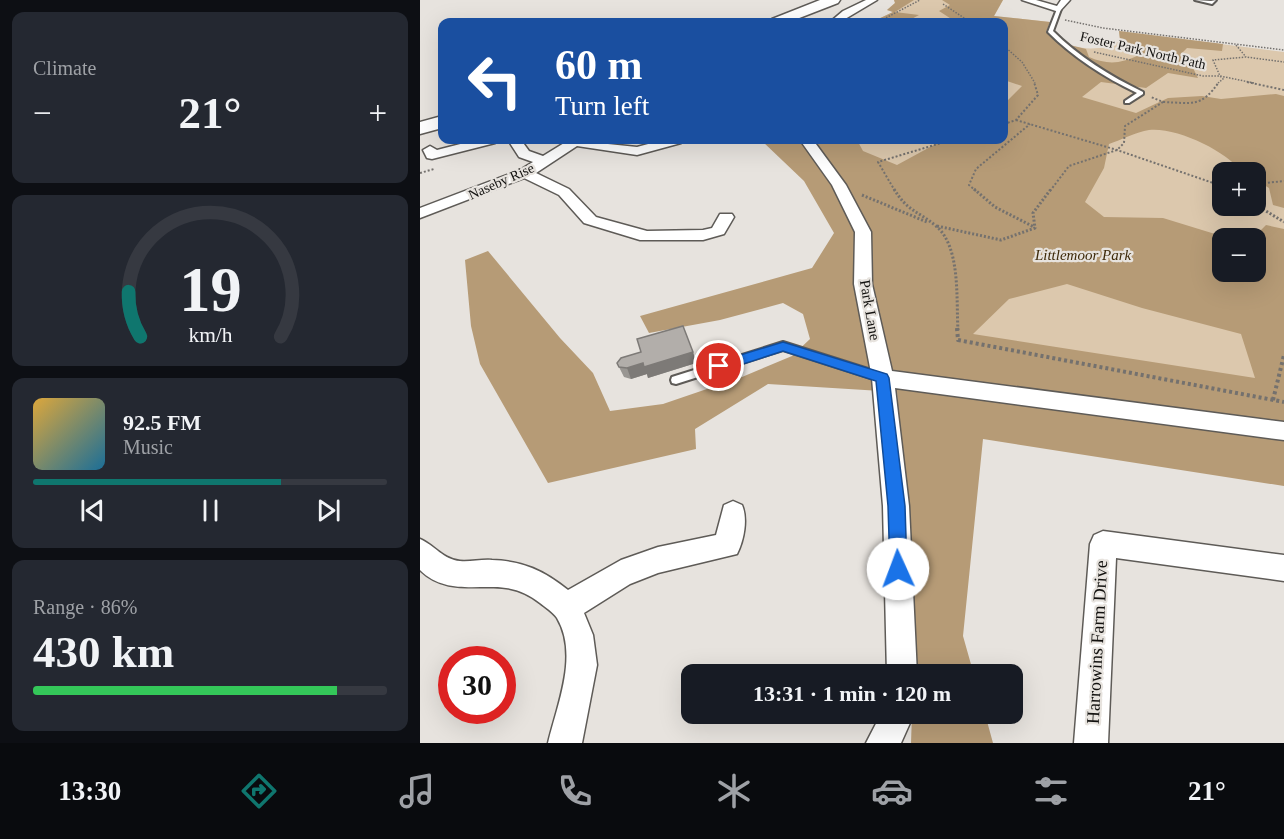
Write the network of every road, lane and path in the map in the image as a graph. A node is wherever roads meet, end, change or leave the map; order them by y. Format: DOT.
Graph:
graph roads {
  1 [pos="833,0"];
  2 [pos="873,0"];
  3 [pos="920,0"];
  4 [pos="1026,0"];
  5 [pos="1066,0"];
  6 [pos="1197,0"];
  7 [pos="1214,0"];
  8 [pos="943,4"];
  9 [pos="1058,13"];
  10 [pos="787,18"];
  11 [pos="840,18"];
  12 [pos="886,18"];
  13 [pos="964,18"];
  14 [pos="1060,41"];
  15 [pos="1236,45"];
  16 [pos="1008,49"];
  17 [pos="1284,50"];
  18 [pos="1246,57"];
  19 [pos="1284,62"];
  20 [pos="1220,76"];
  21 [pos="1284,90"];
  22 [pos="1141,93"];
  23 [pos="1127,102"];
  24 [pos="1162,102"];
  25 [pos="1016,120"];
  26 [pos="438,123"];
  27 [pos="1008,123"];
  28 [pos="1030,124"];
  29 [pos="420,128"];
  30 [pos="1008,142"];
  31 [pos="475,144"];
  32 [pos="517,144"];
  33 [pos="572,144"];
  34 [pos="595,144"];
  35 [pos="662,144"];
  36 [pos="809,144"];
  37 [pos="938,144"];
  38 [pos="1006,144"];
  39 [pos="430,150"];
  40 [pos="1117,150"];
  41 [pos="545,161"];
  42 [pos="525,173"];
  43 [pos="1284,181"];
  44 [pos="1212,183"];
  45 [pos="1266,183"];
  46 [pos="839,185"];
  47 [pos="1266,211"];
  48 [pos="420,213"];
  49 [pos="726,217"];
  50 [pos="1284,222"];
  51 [pos="938,227"];
  52 [pos="1035,228"];
  53 [pos="1284,355"];
  54 [pos="882,378"];
  55 [pos="676,380"];
  56 [pos="1273,400"];
  57 [pos="1284,402"];
  58 [pos="1284,431"];
  59 [pos="733,513"];
  60 [pos="420,552"];
  61 [pos="1284,568"];
  62 [pos="567,608"];
  63 [pos="902,664"];
  64 [pos="893,724"];
  65 [pos="565,743"];
  66 [pos="883,743"];
  67 [pos="1091,743"];
  1 -- 10 [label="main road"];
  2 -- 11 [label="street"];
  3 -- 12 [label="path"];
  4 -- 9 [label="street"];
  5 -- 9 [label="street"];
  6 -- 7 [label="lane"];
  8 -- 13 [label="path"];
  9 -- 14 [label="lane"];
  9 -- 15 [label="path"];
  14 -- 20 [label="path, Foster Park North Path"];
  14 -- 22 [label="lane"];
  15 -- 17 [label="path"];
  15 -- 18 [label="path"];
  16 -- 25 [label="path"];
  18 -- 19 [label="path"];
  18 -- 20 [label="path"];
  20 -- 21 [label="path"];
  20 -- 24 [label="path, Foster Park North Path"];
  22 -- 23 [label="lane"];
  22 -- 24 [label="path"];
  24 -- 40 [label="path"];
  25 -- 27 [label="path"];
  25 -- 28 [label="path"];
  26 -- 29 [label="main road"];
  28 -- 30 [label="path"];
  28 -- 40 [label="path"];
  31 -- 39 [label="street"];
  32 -- 41 [label="street"];
  33 -- 41 [label="street, Naseby Rise"];
  34 -- 35 [label="street"];
  36 -- 46 [label="street, Park Lane"];
  37 -- 51 [label="path"];
  38 -- 52 [label="path"];
  40 -- 44 [label="path"];
  40 -- 52 [label="path"];
  41 -- 42 [label="street, Naseby Rise"];
  42 -- 48 [label="street, Naseby Rise"];
  42 -- 49 [label="street"];
  43 -- 45 [label="path"];
  46 -- 51 [label="path"];
  46 -- 54 [label="street, Park Lane"];
  47 -- 50 [label="path"];
  51 -- 52 [label="path"];
  51 -- 56 [label="path"];
  53 -- 56 [label="path"];
  54 -- 55 [label="lane"];
  54 -- 58 [label="street"];
  54 -- 63 [label="street, Park Lane"];
  56 -- 57 [label="path"];
  59 -- 62 [label="street"];
  60 -- 62 [label="street"];
  61 -- 67 [label="street, Harrowins Farm Drive"];
  62 -- 65 [label="street"];
  64 -- 66 [label="street"];
}
